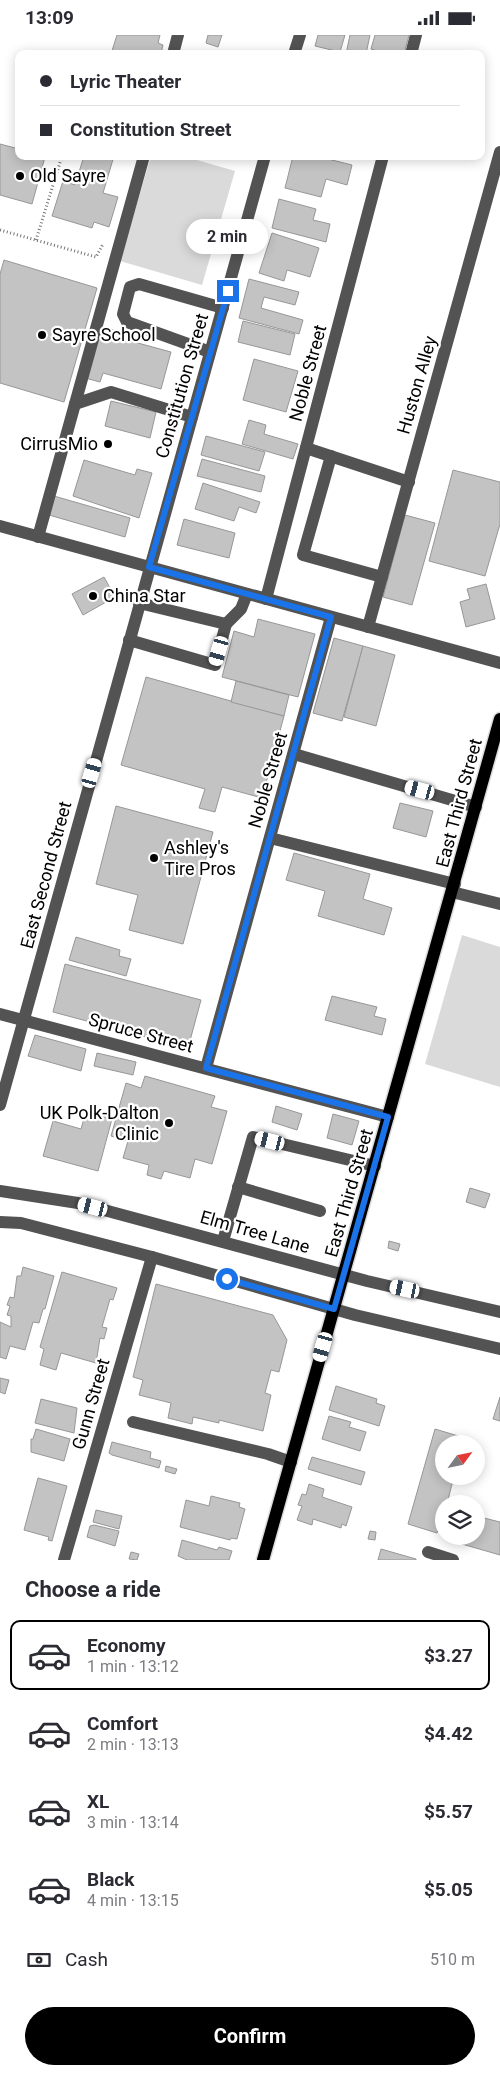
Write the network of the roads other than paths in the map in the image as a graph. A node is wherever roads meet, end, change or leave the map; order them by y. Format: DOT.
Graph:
graph roads {
  1 [pos="178,35"];
  2 [pos="300,35"];
  3 [pos="416,35"];
  4 [pos="173,50"];
  5 [pos="295,50"];
  6 [pos="412,50"];
  7 [pos="500,152"];
  8 [pos="143,160"];
  9 [pos="265,160"];
  10 [pos="383,160"];
  11 [pos="223,308"];
  12 [pos="210,352"];
  13 [pos="75,404"];
  14 [pos="192,417"];
  15 [pos="306,448"];
  16 [pos="331,456"];
  17 [pos="408,481"];
  18 [pos="0,527"];
  19 [pos="38,537"];
  20 [pos="149,567"];
  21 [pos="382,577"];
  22 [pos="247,594"];
  23 [pos="266,599"];
  24 [pos="139,603"];
  25 [pos="331,617"];
  26 [pos="226,624"];
  27 [pos="368,627"];
  28 [pos="129,640"];
  29 [pos="500,663"];
  30 [pos="500,719"];
  31 [pos="294,754"];
  32 [pos="495,754"];
  33 [pos="476,807"];
  34 [pos="270,839"];
  35 [pos="454,888"];
  36 [pos="500,903"];
  37 [pos="0,1014"];
  38 [pos="24,1020"];
  39 [pos="206,1068"];
  40 [pos="0,1105"];
  41 [pos="388,1117"];
  42 [pos="375,1166"];
  43 [pos="238,1187"];
  44 [pos="0,1191"];
  45 [pos="320,1211"];
  46 [pos="0,1222"];
  47 [pos="223,1241"];
  48 [pos="152,1257"];
  49 [pos="344,1274"];
  50 [pos="334,1309"];
  51 [pos="500,1312"];
  52 [pos="500,1349"];
  53 [pos="132,1422"];
  54 [pos="291,1462"];
  55 [pos="428,1552"];
  56 [pos="64,1560"];
  57 [pos="264,1560"];
  58 [pos="453,1560"];
  1 -- 4 [label="street"];
  2 -- 5 [label="street"];
  3 -- 6 [label="street"];
  7 -- 17 [label="street, Huston Alley"];
  8 -- 13 [label="street"];
  9 -- 11 [label="street, Constitution Street"];
  10 -- 15 [label="street, Noble Street"];
  11 -- 12 [label="street, Constitution Street"];
  11 -- 12 [label="street"];
  12 -- 14 [label="street, Constitution Street"];
  13 -- 14 [label="street"];
  13 -- 19 [label="street"];
  14 -- 20 [label="street, Constitution Street"];
  15 -- 16 [label="street"];
  15 -- 23 [label="street, Noble Street"];
  16 -- 17 [label="street"];
  16 -- 21 [label="street"];
  17 -- 21 [label="street, Huston Alley"];
  18 -- 19 [label="street"];
  19 -- 20 [label="street"];
  20 -- 22 [label="street"];
  20 -- 24 [label="street, East Second Street"];
  21 -- 27 [label="street, Huston Alley"];
  22 -- 23 [label="street"];
  22 -- 26 [label="street"];
  23 -- 25 [label="street"];
  24 -- 26 [label="street"];
  24 -- 28 [label="street, East Second Street"];
  25 -- 27 [label="street"];
  25 -- 31 [label="street, Noble Street"];
  26 -- 28 [label="street"];
  27 -- 29 [label="street"];
  28 -- 38 [label="street, East Second Street"];
  30 -- 32 [label="main road, East Third Street"];
  31 -- 33 [label="street"];
  31 -- 34 [label="street, Noble Street"];
  32 -- 33 [label="main road, East Third Street"];
  33 -- 35 [label="main road, East Third Street"];
  34 -- 35 [label="street"];
  34 -- 39 [label="street, Noble Street"];
  35 -- 36 [label="street"];
  35 -- 41 [label="main road, East Third Street"];
  37 -- 38 [label="street, Spruce Street"];
  38 -- 39 [label="street, Spruce Street"];
  38 -- 40 [label="street, East Second Street"];
  39 -- 41 [label="street, Spruce Street"];
  41 -- 42 [label="main road, East Third Street"];
  42 -- 43 [label="street"];
  42 -- 49 [label="main road, East Third Street"];
  43 -- 45 [label="street"];
  43 -- 47 [label="street"];
  44 -- 47 [label="street, Elm Tree Lane"];
  46 -- 48 [label="street"];
  47 -- 49 [label="street, Elm Tree Lane"];
  48 -- 50 [label="street"];
  48 -- 56 [label="street, Gunn Street"];
  49 -- 50 [label="main road, East Third Street"];
  49 -- 51 [label="street, Elm Tree Lane"];
  50 -- 52 [label="street"];
  50 -- 54 [label="main road, East Third Street"];
  53 -- 54 [label="street"];
  54 -- 57 [label="main road, East Third Street"];
  55 -- 58 [label="street"];
}
